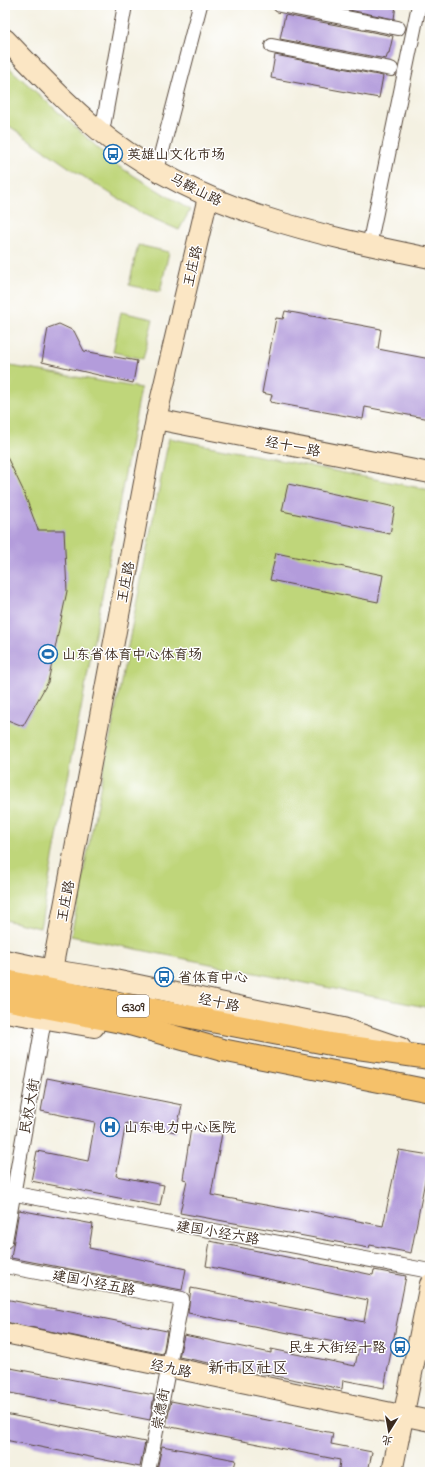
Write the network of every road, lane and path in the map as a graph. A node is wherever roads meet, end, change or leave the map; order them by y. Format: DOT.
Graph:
graph roads {
  1 [pos="125,5"];
  2 [pos="200,5"];
  3 [pos="280,5"];
  4 [pos="419,5"];
  5 [pos="398,28"];
  6 [pos="5,39"];
  7 [pos="272,46"];
  8 [pos="391,69"];
  9 [pos="102,132"];
  10 [pos="157,170"];
  11 [pos="208,197"];
  12 [pos="369,246"];
  13 [pos="430,258"];
  14 [pos="156,419"];
  15 [pos="430,474"];
  16 [pos="5,960"];
  17 [pos="52,970"];
  18 [pos="5,981"];
  19 [pos="5,999"];
  20 [pos="5,1012"];
  21 [pos="44,1018"];
  22 [pos="222,1050"];
  23 [pos="430,1058"];
  24 [pos="430,1091"];
  25 [pos="9,1193"];
  26 [pos="5,1241"];
  27 [pos="5,1266"];
  28 [pos="430,1271"];
  29 [pos="430,1284"];
  30 [pos="182,1299"];
  31 [pos="5,1334"];
  32 [pos="169,1367"];
  33 [pos="403,1416"];
  34 [pos="430,1421"];
  35 [pos="148,1472"];
  36 [pos="392,1472"];
  1 -- 9 [label="street"];
  2 -- 10 [label="street"];
  3 -- 5 [label="street"];
  4 -- 12 [label="street"];
  6 -- 9 [label="main road, 马鞍山路"];
  7 -- 8 [label="street"];
  9 -- 10 [label="main road, 马鞍山路"];
  10 -- 11 [label="main road, 马鞍山路"];
  11 -- 12 [label="main road, 马鞍山路"];
  11 -- 14 [label="main road, 王庄路"];
  12 -- 13 [label="main road, 马鞍山路"];
  14 -- 15 [label="main road, 经十一路"];
  14 -- 17 [label="main road, 王庄路"];
  16 -- 17 [label="main road, 经十路"];
  17 -- 23 [label="main road, 经十路"];
  18 -- 23 [label="highway, 经十路 / G309"];
  19 -- 22 [label="highway, G309"];
  20 -- 21 [label="main road"];
  21 -- 22 [label="main road"];
  21 -- 25 [label="street, 民权大街"];
  22 -- 24 [label="highway, G309"];
  25 -- 26 [label="street, 民权大街"];
  25 -- 28 [label="street, 建国小经六路"];
  27 -- 30 [label="street, 建国小经五路"];
  29 -- 33 [label="main road"];
  30 -- 32 [label="street, 崇德街"];
  31 -- 32 [label="main road, 经九路"];
  32 -- 33 [label="main road, 经九路"];
  32 -- 35 [label="street, 崇德街"];
  33 -- 34 [label="main road, 经九路"];
  33 -- 36 [label="main road"];
}
